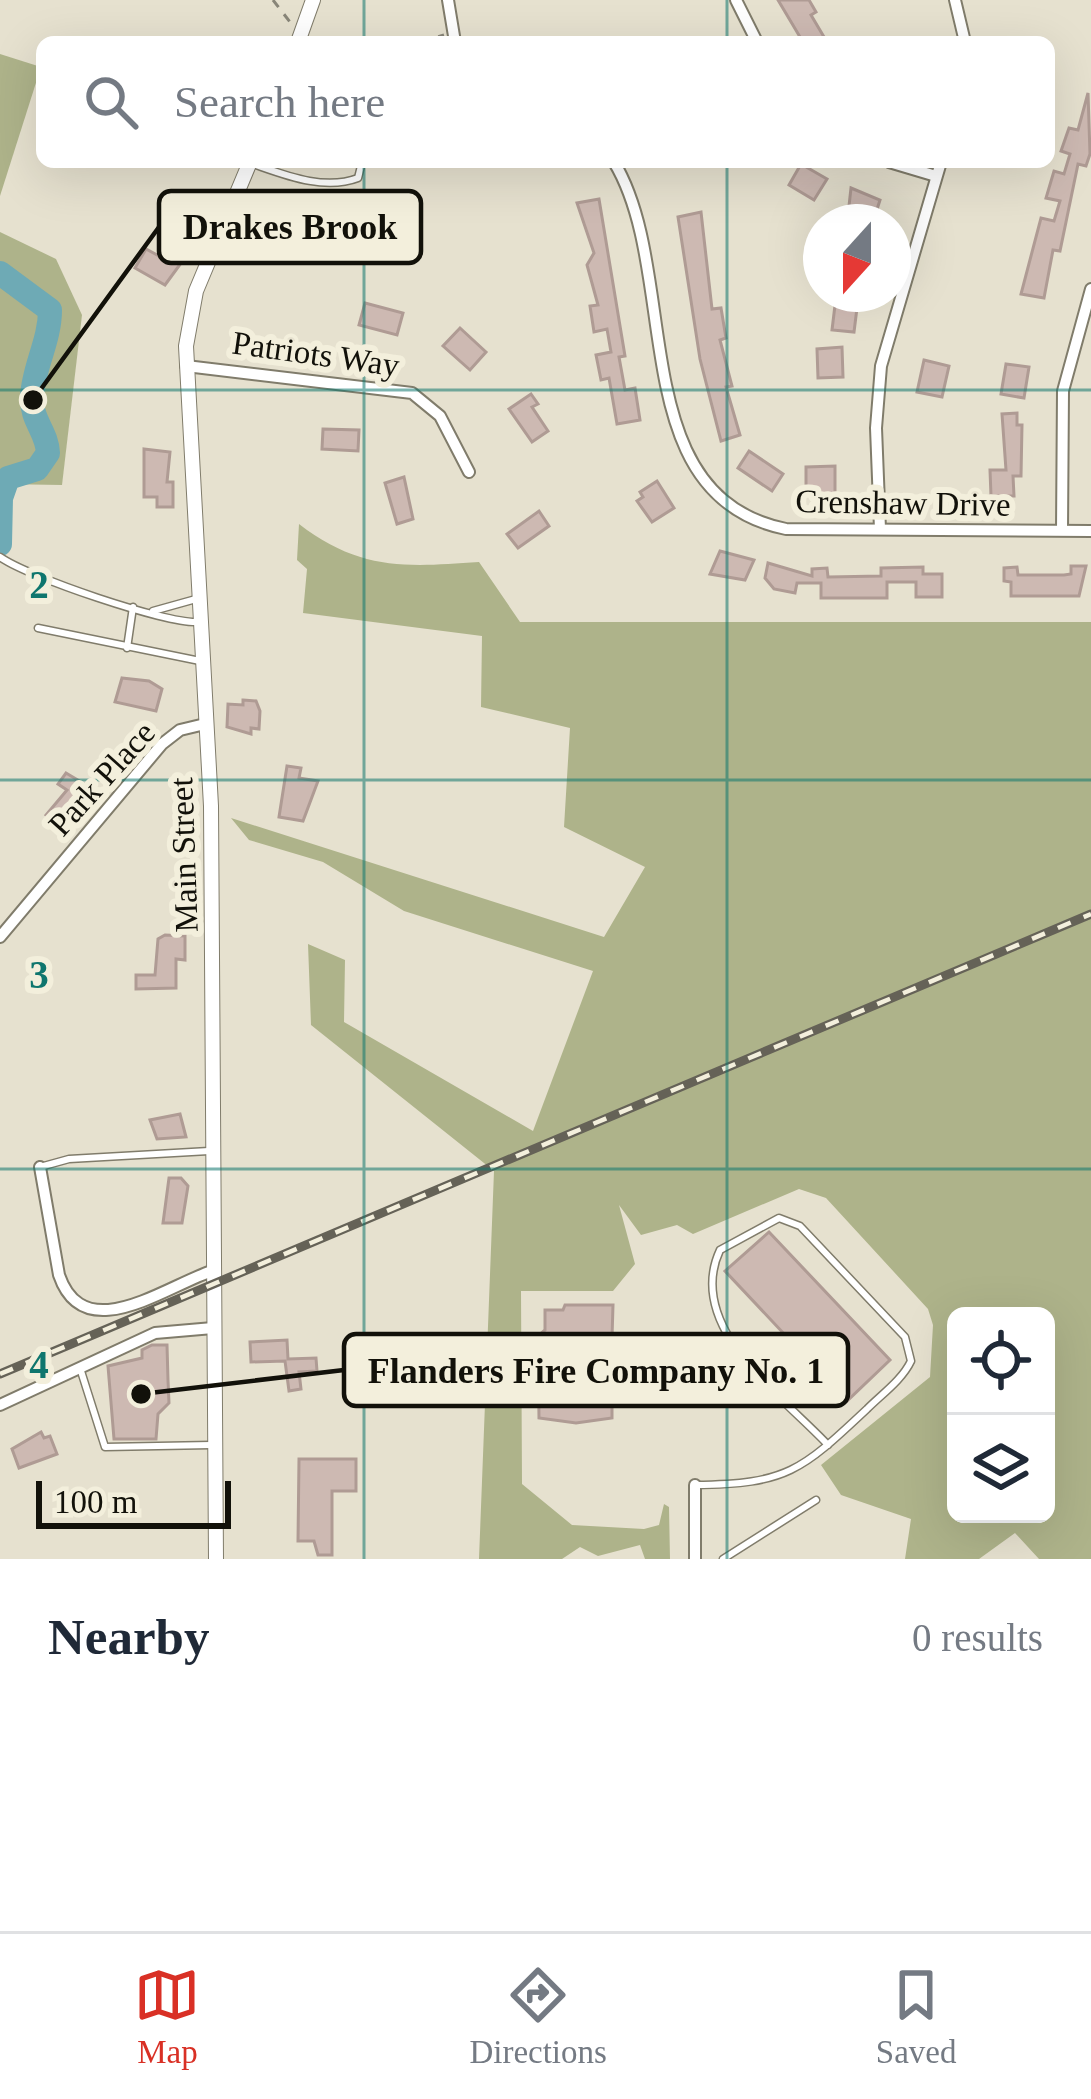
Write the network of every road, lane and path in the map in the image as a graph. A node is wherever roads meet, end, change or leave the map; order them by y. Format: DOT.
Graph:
graph roads {
  1 [pos="272,0"];
  2 [pos="314,0"];
  3 [pos="448,0"];
  4 [pos="736,0"];
  5 [pos="955,0"];
  6 [pos="299,36"];
  7 [pos="300,36"];
  8 [pos="453,36"];
  9 [pos="754,36"];
  10 [pos="963,36"];
  11 [pos="248,168"];
  12 [pos="265,168"];
  13 [pos="360,168"];
  14 [pos="617,168"];
  15 [pos="909,168"];
  16 [pos="938,168"];
  17 [pos="936,176"];
  18 [pos="1091,289"];
  19 [pos="186,366"];
  20 [pos="470,472"];
  21 [pos="880,529"];
  22 [pos="1062,530"];
  23 [pos="1091,531"];
  24 [pos="0,557"];
  25 [pos="196,599"];
  26 [pos="133,608"];
  27 [pos="153,610"];
  28 [pos="198,622"];
  29 [pos="38,628"];
  30 [pos="127,649"];
  31 [pos="200,661"];
  32 [pos="205,724"];
  33 [pos="0,938"];
  34 [pos="213,1151"];
  35 [pos="40,1167"];
  36 [pos="212,1271"];
  37 [pos="213,1328"];
  38 [pos="80,1368"];
  39 [pos="0,1405"];
  40 [pos="215,1445"];
  41 [pos="828,1445"];
  42 [pos="695,1485"];
  43 [pos="816,1500"];
  44 [pos="216,1559"];
  45 [pos="695,1559"];
  46 [pos="723,1559"];
  1 -- 6 [label="path"];
  2 -- 7 [label="street"];
  3 -- 8 [label="street"];
  4 -- 9 [label="street"];
  5 -- 10 [label="street"];
  11 -- 19 [label="street, Main Street"];
  12 -- 13 [label="lane"];
  14 -- 21 [label="street, Crenshaw Drive"];
  15 -- 17 [label="street"];
  16 -- 17 [label="street"];
  17 -- 21 [label="street"];
  18 -- 22 [label="street"];
  19 -- 20 [label="street, Patriots Way"];
  19 -- 25 [label="street, Main Street"];
  21 -- 22 [label="street, Crenshaw Drive"];
  22 -- 23 [label="street, Crenshaw Drive"];
  24 -- 26 [label="lane"];
  25 -- 27 [label="lane"];
  25 -- 28 [label="street, Main Street"];
  26 -- 27 [label="lane"];
  26 -- 30 [label="lane"];
  27 -- 28 [label="lane"];
  28 -- 31 [label="street, Main Street"];
  29 -- 30 [label="lane"];
  30 -- 31 [label="lane"];
  31 -- 32 [label="street, Main Street"];
  32 -- 33 [label="street, Park Place"];
  32 -- 34 [label="street, Main Street"];
  34 -- 35 [label="lane"];
  34 -- 36 [label="street, Main Street"];
  35 -- 36 [label="street"];
  36 -- 37 [label="street, Main Street"];
  37 -- 38 [label="street"];
  37 -- 40 [label="street, Main Street"];
  38 -- 39 [label="street"];
  38 -- 40 [label="lane"];
  40 -- 44 [label="street, Main Street"];
  41 -- 41 [label="lane"];
  41 -- 42 [label="lane"];
  42 -- 45 [label="street"];
  43 -- 46 [label="lane"];
}
